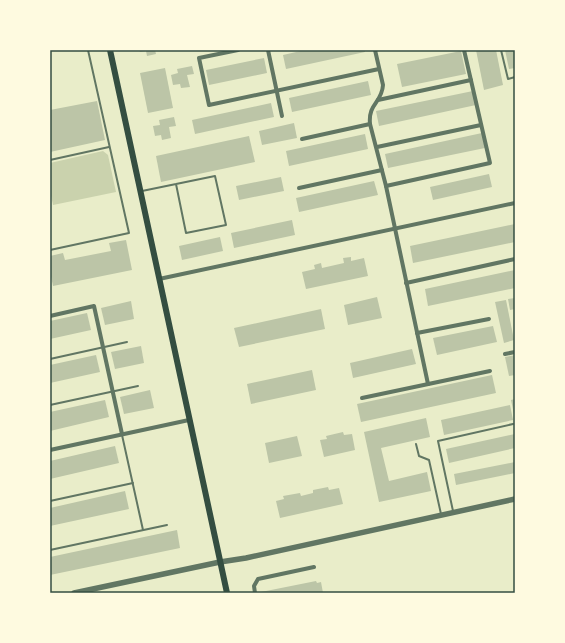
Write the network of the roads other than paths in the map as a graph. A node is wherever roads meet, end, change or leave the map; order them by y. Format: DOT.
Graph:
graph roads {
  1 [pos="88,50"];
  2 [pos="110,50"];
  3 [pos="238,50"];
  4 [pos="268,50"];
  5 [pos="375,50"];
  6 [pos="464,50"];
  7 [pos="502,50"];
  8 [pos="379,69"];
  9 [pos="515,77"];
  10 [pos="471,80"];
  11 [pos="277,91"];
  12 [pos="378,100"];
  13 [pos="282,116"];
  14 [pos="370,124"];
  15 [pos="481,125"];
  16 [pos="302,139"];
  17 [pos="110,147"];
  18 [pos="376,147"];
  19 [pos="50,160"];
  20 [pos="382,170"];
  21 [pos="176,184"];
  22 [pos="386,186"];
  23 [pos="299,188"];
  24 [pos="140,191"];
  25 [pos="515,203"];
  26 [pos="394,229"];
  27 [pos="50,250"];
  28 [pos="515,259"];
  29 [pos="159,279"];
  30 [pos="406,283"];
  31 [pos="50,316"];
  32 [pos="489,319"];
  33 [pos="417,333"];
  34 [pos="127,342"];
  35 [pos="103,347"];
  36 [pos="515,352"];
  37 [pos="505,354"];
  38 [pos="50,359"];
  39 [pos="490,371"];
  40 [pos="428,384"];
  41 [pos="138,386"];
  42 [pos="113,391"];
  43 [pos="362,398"];
  44 [pos="50,405"];
  45 [pos="189,420"];
  46 [pos="513,424"];
  47 [pos="122,434"];
  48 [pos="416,444"];
  49 [pos="50,450"];
  50 [pos="133,483"];
  51 [pos="515,499"];
  52 [pos="50,501"];
  53 [pos="453,512"];
  54 [pos="442,515"];
  55 [pos="167,525"];
  56 [pos="143,530"];
  57 [pos="50,550"];
  58 [pos="220,562"];
  59 [pos="314,567"];
  60 [pos="74,593"];
  61 [pos="227,593"];
  62 [pos="255,593"];
  1 -- 17 [label="lane"];
  2 -- 24 [label="main road"];
  3 -- 11 [label="street"];
  4 -- 11 [label="street"];
  5 -- 8 [label="street"];
  6 -- 10 [label="street"];
  7 -- 9 [label="lane"];
  8 -- 11 [label="street"];
  8 -- 12 [label="street"];
  10 -- 12 [label="street"];
  10 -- 15 [label="street"];
  11 -- 13 [label="street"];
  12 -- 14 [label="street"];
  14 -- 16 [label="street"];
  14 -- 18 [label="street"];
  15 -- 18 [label="street"];
  15 -- 22 [label="street"];
  17 -- 19 [label="lane"];
  17 -- 27 [label="lane"];
  18 -- 20 [label="street"];
  20 -- 22 [label="street"];
  20 -- 23 [label="street"];
  21 -- 21 [label="lane"];
  21 -- 24 [label="lane"];
  22 -- 26 [label="street"];
  24 -- 29 [label="main road"];
  25 -- 26 [label="street"];
  26 -- 29 [label="street"];
  26 -- 30 [label="street"];
  28 -- 30 [label="street"];
  29 -- 45 [label="main road"];
  30 -- 33 [label="street"];
  31 -- 35 [label="street"];
  32 -- 33 [label="street"];
  33 -- 40 [label="street"];
  34 -- 35 [label="lane"];
  35 -- 38 [label="lane"];
  35 -- 42 [label="street"];
  36 -- 37 [label="street"];
  39 -- 40 [label="street"];
  40 -- 43 [label="street"];
  41 -- 42 [label="lane"];
  42 -- 44 [label="lane"];
  42 -- 47 [label="street"];
  45 -- 47 [label="street"];
  45 -- 58 [label="main road"];
  46 -- 53 [label="lane"];
  47 -- 49 [label="street"];
  47 -- 50 [label="lane"];
  48 -- 54 [label="lane"];
  50 -- 52 [label="lane"];
  50 -- 56 [label="lane"];
  51 -- 53 [label="street"];
  53 -- 54 [label="street"];
  54 -- 58 [label="street"];
  55 -- 56 [label="lane"];
  56 -- 57 [label="lane"];
  58 -- 60 [label="street"];
  58 -- 61 [label="main road"];
  59 -- 62 [label="street"];
}
